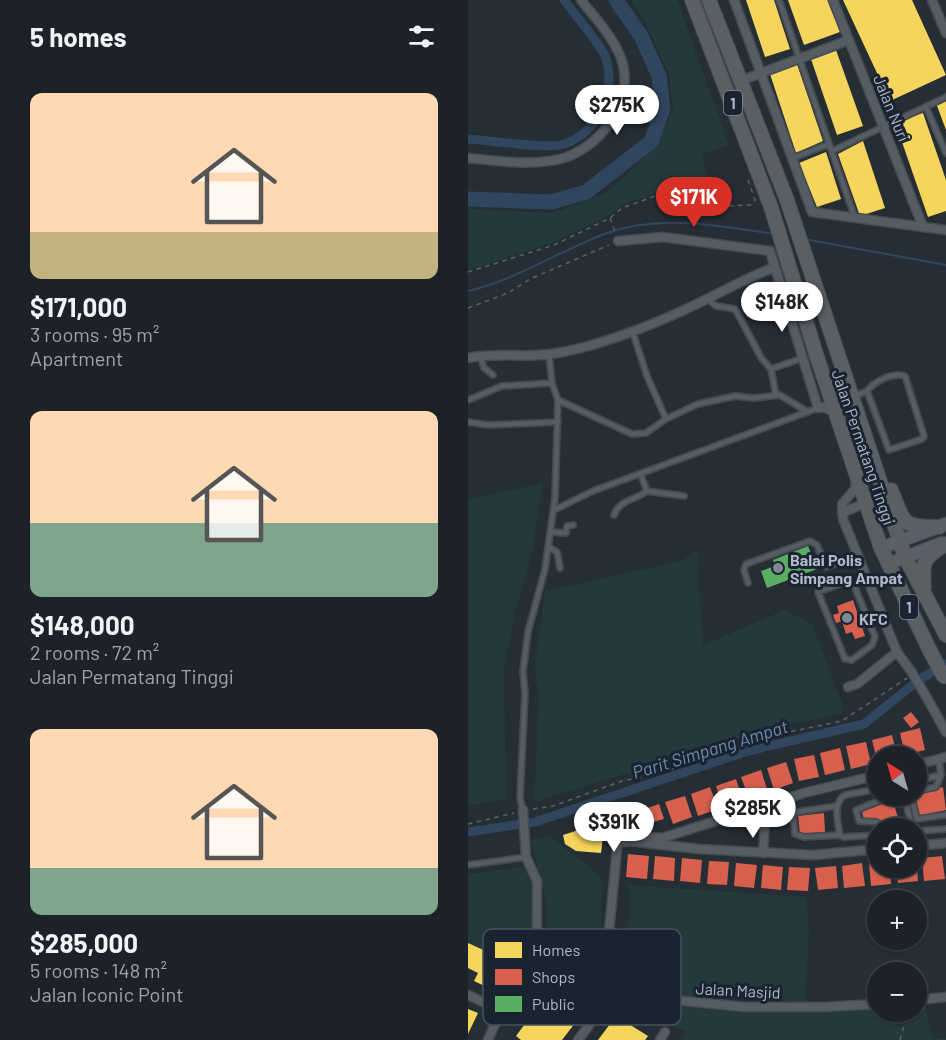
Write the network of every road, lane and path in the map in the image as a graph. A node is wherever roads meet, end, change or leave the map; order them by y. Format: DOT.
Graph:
graph roads {
  1 [pos="581,0"];
  2 [pos="692,0"];
  3 [pos="709,0"];
  4 [pos="734,0"];
  5 [pos="779,0"];
  6 [pos="833,0"];
  7 [pos="932,0"];
  8 [pos="946,33"];
  9 [pos="849,40"];
  10 [pos="800,58"];
  11 [pos="761,73"];
  12 [pos="740,81"];
  13 [pos="946,97"];
  14 [pos="926,106"];
  15 [pos="883,127"];
  16 [pos="829,144"];
  17 [pos="832,151"];
  18 [pos="946,153"];
  19 [pos="468,158"];
  20 [pos="791,159"];
  21 [pos="745,171"];
  22 [pos="610,218"];
  23 [pos="855,218"];
  24 [pos="923,227"];
  25 [pos="946,230"];
  26 [pos="618,240"];
  27 [pos="775,267"];
  28 [pos="468,272"];
  29 [pos="706,298"];
  30 [pos="468,308"];
  31 [pos="632,330"];
  32 [pos="549,354"];
  33 [pos="480,356"];
  34 [pos="809,356"];
  35 [pos="468,358"];
  36 [pos="771,369"];
  37 [pos="493,375"];
  38 [pos="552,382"];
  39 [pos="867,391"];
  40 [pos="776,395"];
  41 [pos="850,398"];
  42 [pos="468,400"];
  43 [pos="558,400"];
  44 [pos="825,409"];
  45 [pos="808,412"];
  46 [pos="666,419"];
  47 [pos="468,422"];
  48 [pos="558,422"];
  49 [pos="866,442"];
  50 [pos="641,475"];
  51 [pos="856,475"];
  52 [pos="647,491"];
  53 [pos="684,496"];
  54 [pos="885,497"];
  55 [pos="865,503"];
  56 [pos="554,510"];
  57 [pos="842,513"];
  58 [pos="614,515"];
  59 [pos="573,525"];
  60 [pos="942,525"];
  61 [pos="551,532"];
  62 [pos="900,541"];
  63 [pos="946,543"];
  64 [pos="549,547"];
  65 [pos="881,548"];
  66 [pos="859,557"];
  67 [pos="905,557"];
  68 [pos="888,564"];
  69 [pos="560,568"];
  70 [pos="748,583"];
  71 [pos="874,594"];
  72 [pos="925,594"];
  73 [pos="861,598"];
  74 [pos="946,635"];
  75 [pos="897,652"];
  76 [pos="913,672"];
  77 [pos="945,679"];
  78 [pos="848,687"];
  79 [pos="946,732"];
  80 [pos="943,758"];
  81 [pos="927,762"];
  82 [pos="941,775"];
  83 [pos="867,778"];
  84 [pos="927,778"];
  85 [pos="927,789"];
  86 [pos="867,791"];
  87 [pos="766,805"];
  88 [pos="837,806"];
  89 [pos="867,806"];
  90 [pos="914,806"];
  91 [pos="523,813"];
  92 [pos="946,815"];
  93 [pos="867,821"];
  94 [pos="468,824"];
  95 [pos="946,829"];
  96 [pos="927,830"];
  97 [pos="840,835"];
  98 [pos="867,836"];
  99 [pos="630,838"];
  100 [pos="946,843"];
  101 [pos="927,845"];
  102 [pos="867,850"];
  103 [pos="763,853"];
  104 [pos="526,857"];
  105 [pos="468,865"];
  106 [pos="537,929"];
  107 [pos="609,929"];
  108 [pos="468,995"];
  109 [pos="946,997"];
  110 [pos="927,999"];
  111 [pos="681,1001"];
  112 [pos="483,1002"];
  113 [pos="867,1005"];
  114 [pos="905,1022"];
  115 [pos="494,1025"];
  116 [pos="589,1025"];
  117 [pos="488,1040"];
  118 [pos="578,1040"];
  119 [pos="900,1040"];
  1 -- 19 [label="street"];
  2 -- 34 [label="highway, Jalan Permatang Tinggi / 1"];
  3 -- 12 [label="highway, Jalan Permatang Tinggi / 1"];
  4 -- 11 [label="street"];
  5 -- 10 [label="lane"];
  6 -- 9 [label="street, Jalan Nuri"];
  7 -- 8 [label="street"];
  9 -- 10 [label="street"];
  9 -- 15 [label="street, Jalan Nuri"];
  10 -- 11 [label="street"];
  10 -- 16 [label="lane"];
  11 -- 12 [label="street"];
  11 -- 20 [label="street"];
  12 -- 41 [label="highway, Jalan Permatang Tinggi / 1"];
  13 -- 14 [label="lane"];
  14 -- 15 [label="lane"];
  14 -- 18 [label="lane"];
  15 -- 17 [label="lane"];
  15 -- 24 [label="street, Jalan Nuri"];
  16 -- 17 [label="lane"];
  16 -- 20 [label="lane"];
  17 -- 23 [label="lane"];
  20 -- 23 [label="street"];
  21 -- 22 [label="path"];
  22 -- 26 [label="path"];
  22 -- 28 [label="path"];
  23 -- 24 [label="street"];
  24 -- 25 [label="street"];
  26 -- 27 [label="street"];
  26 -- 30 [label="path"];
  27 -- 29 [label="street"];
  27 -- 34 [label="street"];
  29 -- 31 [label="street"];
  29 -- 36 [label="lane"];
  31 -- 32 [label="street"];
  31 -- 46 [label="lane"];
  32 -- 33 [label="street"];
  32 -- 38 [label="lane"];
  33 -- 35 [label="street"];
  33 -- 37 [label="lane"];
  34 -- 36 [label="lane"];
  34 -- 44 [label="street"];
  34 -- 44 [label="highway, Jalan Permatang Tinggi / 1"];
  36 -- 40 [label="lane"];
  38 -- 42 [label="lane"];
  38 -- 43 [label="lane"];
  39 -- 39 [label="lane, Jalan Permatang Tinggi"];
  39 -- 41 [label="lane, Jalan Permatang Tinggi"];
  40 -- 45 [label="lane"];
  40 -- 46 [label="lane"];
  41 -- 49 [label="highway, Jalan Permatang Tinggi / 1"];
  43 -- 46 [label="lane"];
  43 -- 48 [label="lane"];
  44 -- 45 [label="lane"];
  44 -- 51 [label="highway, Jalan Permatang Tinggi / 1"];
  45 -- 50 [label="lane"];
  47 -- 48 [label="lane"];
  48 -- 56 [label="lane"];
  49 -- 54 [label="highway, Jalan Permatang Tinggi / 1"];
  49 -- 60 [label="highway"];
  50 -- 52 [label="lane"];
  50 -- 56 [label="lane"];
  51 -- 55 [label="highway, Jalan Permatang Tinggi / 1"];
  51 -- 57 [label="street"];
  52 -- 53 [label="lane"];
  52 -- 58 [label="lane"];
  54 -- 55 [label="highway"];
  54 -- 62 [label="highway, Jalan Permatang Tinggi / 1"];
  55 -- 57 [label="street"];
  55 -- 65 [label="highway, Jalan Permatang Tinggi / 1"];
  56 -- 61 [label="lane"];
  57 -- 66 [label="street"];
  59 -- 61 [label="lane"];
  60 -- 62 [label="main road"];
  61 -- 64 [label="lane"];
  62 -- 65 [label="main road"];
  62 -- 67 [label="highway, Jalan Permatang Tinggi / 1"];
  63 -- 67 [label="main road"];
  63 -- 72 [label="highway"];
  64 -- 69 [label="lane"];
  64 -- 91 [label="lane"];
  65 -- 68 [label="highway, Jalan Permatang Tinggi / 1"];
  66 -- 70 [label="lane"];
  66 -- 71 [label="street"];
  67 -- 68 [label="main road"];
  67 -- 72 [label="highway, 1"];
  68 -- 77 [label="highway, 1, bridge"];
  71 -- 73 [label="lane"];
  71 -- 75 [label="street"];
  72 -- 74 [label="highway, 1"];
  73 -- 73 [label="lane"];
  75 -- 76 [label="street"];
  75 -- 78 [label="street"];
  76 -- 79 [label="street, bridge"];
  76 -- 91 [label="path"];
  80 -- 81 [label="street"];
  80 -- 82 [label="lane"];
  82 -- 84 [label="lane"];
  82 -- 85 [label="lane"];
  83 -- 87 [label="street"];
  86 -- 88 [label="lane"];
  87 -- 99 [label="street"];
  87 -- 103 [label="street"];
  88 -- 97 [label="lane"];
  88 -- 97 [label="lane"];
  89 -- 93 [label="lane"];
  90 -- 92 [label="lane"];
  91 -- 94 [label="path"];
  91 -- 104 [label="street"];
  95 -- 96 [label="lane"];
  97 -- 98 [label="lane"];
  99 -- 103 [label="street"];
  99 -- 107 [label="street"];
  100 -- 101 [label="street"];
  102 -- 103 [label="street"];
  104 -- 105 [label="lane"];
  104 -- 106 [label="street"];
  108 -- 112 [label="street"];
  109 -- 110 [label="street"];
  111 -- 113 [label="street, Jalan Masjid"];
  114 -- 119 [label="path"];
  115 -- 117 [label="street"];
  116 -- 118 [label="street"];
}
